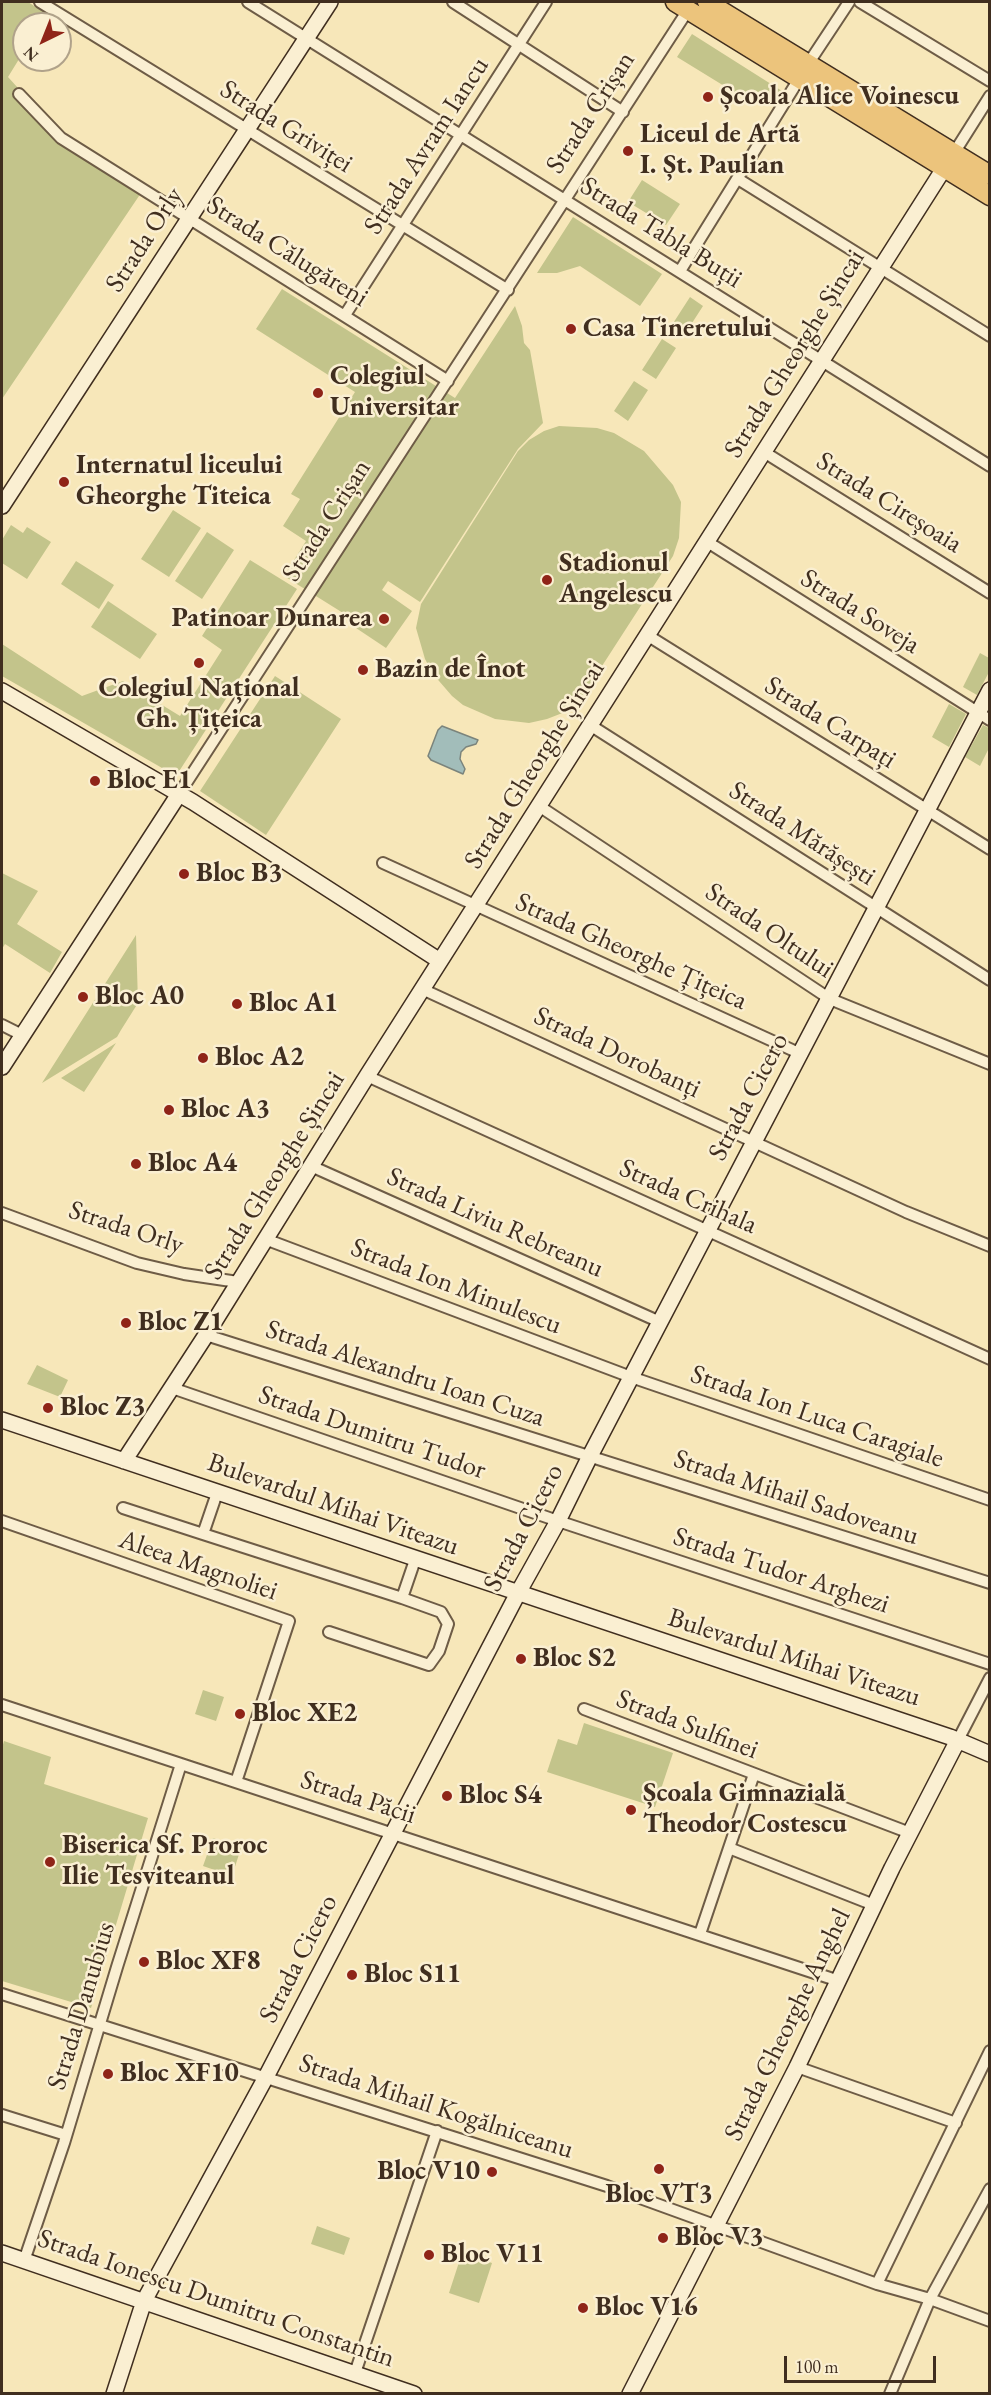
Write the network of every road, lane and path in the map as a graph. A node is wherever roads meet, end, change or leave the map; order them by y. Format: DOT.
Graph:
graph roads {
  1 [pos="40,2"];
  2 [pos="248,2"];
  3 [pos="330,2"];
  4 [pos="453,2"];
  5 [pos="546,2"];
  6 [pos="707,2"];
  7 [pos="849,2"];
  8 [pos="860,2"];
  9 [pos="685,4"];
  10 [pos="306,38"];
  11 [pos="519,44"];
  12 [pos="804,72"];
  13 [pos="990,81"];
  14 [pos="19,94"];
  15 [pos="990,96"];
  16 [pos="623,112"];
  17 [pos="247,129"];
  18 [pos="461,135"];
  19 [pos="949,161"];
  20 [pos="990,175"];
  21 [pos="738,178"];
  22 [pos="990,196"];
  23 [pos="566,200"];
  24 [pos="190,218"];
  25 [pos="403,225"];
  26 [pos="880,267"];
  27 [pos="680,272"];
  28 [pos="508,290"];
  29 [pos="345,315"];
  30 [pos="990,336"];
  31 [pos="822,360"];
  32 [pos="448,381"];
  33 [pos="764,452"];
  34 [pos="990,466"];
  35 [pos="2,506"];
  36 [pos="706,541"];
  37 [pos="990,593"];
  38 [pos="647,636"];
  39 [pos="990,690"];
  40 [pos="2,692"];
  41 [pos="984,717"];
  42 [pos="590,725"];
  43 [pos="179,794"];
  44 [pos="539,806"];
  45 [pos="927,809"];
  46 [pos="990,849"];
  47 [pos="383,863"];
  48 [pos="476,906"];
  49 [pos="876,908"];
  50 [pos="440,961"];
  51 [pos="990,980"];
  52 [pos="422,989"];
  53 [pos="830,999"];
  54 [pos="2,1025"];
  55 [pos="22,1035"];
  56 [pos="801,1054"];
  57 [pos="990,1064"];
  58 [pos="2,1067"];
  59 [pos="367,1076"];
  60 [pos="755,1142"];
  61 [pos="311,1166"];
  62 [pos="2,1213"];
  63 [pos="708,1231"];
  64 [pos="265,1239"];
  65 [pos="990,1246"];
  66 [pos="238,1282"];
  67 [pos="660,1322"];
  68 [pos="206,1335"];
  69 [pos="990,1359"];
  70 [pos="631,1377"];
  71 [pos="172,1388"];
  72 [pos="2,1420"];
  73 [pos="590,1456"];
  74 [pos="124,1461"];
  75 [pos="217,1492"];
  76 [pos="990,1500"];
  77 [pos="123,1508"];
  78 [pos="2,1521"];
  79 [pos="558,1521"];
  80 [pos="203,1534"];
  81 [pos="415,1560"];
  82 [pos="990,1583"];
  83 [pos="518,1593"];
  84 [pos="402,1598"];
  85 [pos="328,1632"];
  86 [pos="990,1664"];
  87 [pos="990,1678"];
  88 [pos="2,1705"];
  89 [pos="584,1709"];
  90 [pos="958,1740"];
  91 [pos="990,1754"];
  92 [pos="181,1764"];
  93 [pos="754,1774"];
  94 [pos="236,1782"];
  95 [pos="393,1833"];
  96 [pos="910,1833"];
  97 [pos="729,1848"];
  98 [pos="874,1905"];
  99 [pos="700,1934"];
  100 [pos="839,1981"];
  101 [pos="2,1994"];
  102 [pos="99,2024"];
  103 [pos="990,2051"];
  104 [pos="797,2067"];
  105 [pos="266,2077"];
  106 [pos="2,2115"];
  107 [pos="956,2123"];
  108 [pos="437,2131"];
  109 [pos="66,2135"];
  110 [pos="990,2188"];
  111 [pos="717,2226"];
  112 [pos="2,2253"];
  113 [pos="24,2261"];
  114 [pos="877,2284"];
  115 [pos="930,2299"];
  116 [pos="144,2301"];
  117 [pos="990,2321"];
  118 [pos="355,2373"];
  119 [pos="114,2394"];
  120 [pos="414,2394"];
  121 [pos="630,2394"];
  122 [pos="890,2394"];
  1 -- 17 [label="street, Strada Griviței"];
  2 -- 10 [label="street, Strada Tabla Buții"];
  3 -- 10 [label="street, Strada Orly"];
  4 -- 11 [label="street"];
  5 -- 11 [label="street, Strada Avram Iancu"];
  6 -- 12 [label="main road"];
  7 -- 12 [label="street"];
  8 -- 13 [label="street"];
  9 -- 12 [label="main road"];
  9 -- 16 [label="street, Strada Crișan"];
  10 -- 17 [label="street, Strada Orly"];
  10 -- 18 [label="street, Strada Tabla Buții"];
  11 -- 16 [label="street"];
  11 -- 18 [label="street, Strada Avram Iancu"];
  12 -- 19 [label="main road"];
  12 -- 21 [label="street"];
  14 -- 24 [label="street, Strada Călugăreni"];
  15 -- 19 [label="street, Strada Gheorghe Șincai"];
  16 -- 23 [label="street, Strada Crișan"];
  17 -- 24 [label="street, Strada Orly"];
  17 -- 25 [label="street, Strada Griviței"];
  18 -- 23 [label="street, Strada Tabla Buții"];
  18 -- 25 [label="street, Strada Avram Iancu"];
  19 -- 20 [label="main road"];
  19 -- 22 [label="main road"];
  19 -- 26 [label="street, Strada Gheorghe Șincai"];
  21 -- 26 [label="street"];
  21 -- 27 [label="street"];
  23 -- 27 [label="street, Strada Tabla Buții"];
  23 -- 28 [label="street, Strada Crișan"];
  24 -- 29 [label="street, Strada Călugăreni"];
  24 -- 35 [label="street, Strada Orly"];
  25 -- 28 [label="street, Strada Griviței"];
  25 -- 29 [label="street, Strada Avram Iancu"];
  26 -- 30 [label="street"];
  26 -- 31 [label="street, Strada Gheorghe Șincai"];
  27 -- 31 [label="street, Strada Tabla Buții"];
  28 -- 32 [label="street, Strada Crișan"];
  29 -- 32 [label="street, Strada Călugăreni"];
  31 -- 33 [label="street, Strada Gheorghe Șincai"];
  31 -- 34 [label="street, Strada Tabla Buții"];
  32 -- 43 [label="street, Strada Crișan"];
  33 -- 36 [label="street, Strada Gheorghe Șincai"];
  33 -- 37 [label="street, Strada Cireșoaia"];
  36 -- 38 [label="street, Strada Gheorghe Șincai"];
  36 -- 41 [label="street, Strada Soveja"];
  38 -- 42 [label="street, Strada Gheorghe Șincai"];
  38 -- 45 [label="street, Strada Carpați"];
  39 -- 41 [label="street, Strada Cicero"];
  40 -- 43 [label="street"];
  41 -- 45 [label="street, Strada Cicero"];
  42 -- 44 [label="street, Strada Gheorghe Șincai"];
  42 -- 49 [label="street, Strada Mărășești"];
  43 -- 50 [label="street"];
  43 -- 55 [label="street, Strada Crișan"];
  44 -- 48 [label="street, Strada Gheorghe Șincai"];
  44 -- 53 [label="street, Strada Oltului"];
  45 -- 46 [label="street, Strada Carpați"];
  45 -- 49 [label="street, Strada Cicero"];
  47 -- 48 [label="street, Strada Gheorghe Țițeica"];
  48 -- 50 [label="street, Strada Gheorghe Șincai"];
  48 -- 56 [label="street, Strada Gheorghe Țițeica"];
  49 -- 51 [label="street, Strada Mărășești"];
  49 -- 53 [label="street, Strada Cicero"];
  50 -- 52 [label="street, Strada Gheorghe Șincai"];
  52 -- 59 [label="street, Strada Gheorghe Șincai"];
  52 -- 60 [label="street, Strada Dorobanți"];
  53 -- 56 [label="street, Strada Cicero"];
  53 -- 57 [label="street, Strada Oltului"];
  54 -- 55 [label="street"];
  55 -- 58 [label="street, Strada Crișan"];
  56 -- 60 [label="street, Strada Cicero"];
  59 -- 61 [label="street, Strada Gheorghe Șincai"];
  59 -- 63 [label="street, Strada Crihala"];
  60 -- 63 [label="street, Strada Cicero"];
  60 -- 65 [label="street, Strada Dorobanți"];
  61 -- 64 [label="street, Strada Gheorghe Șincai"];
  61 -- 67 [label="street, Strada Liviu Rebreanu"];
  62 -- 66 [label="street, Strada Orly"];
  63 -- 67 [label="street, Strada Cicero"];
  63 -- 69 [label="street, Strada Crihala"];
  64 -- 66 [label="street, Strada Gheorghe Șincai"];
  64 -- 70 [label="street, Strada Ion Minulescu"];
  66 -- 68 [label="street, Strada Gheorghe Șincai"];
  67 -- 70 [label="street, Strada Cicero"];
  68 -- 71 [label="street, Strada Gheorghe Șincai"];
  68 -- 73 [label="street, Strada Alexandru Ioan Cuza"];
  70 -- 73 [label="street, Strada Cicero"];
  70 -- 76 [label="street, Strada Ion Luca Caragiale"];
  71 -- 74 [label="street, Strada Gheorghe Șincai"];
  71 -- 79 [label="street, Strada Dumitru Tudor"];
  72 -- 74 [label="street, Bulevardul Mihai Viteazu"];
  73 -- 79 [label="street, Strada Cicero"];
  73 -- 82 [label="street, Strada Mihail Sadoveanu"];
  74 -- 75 [label="street, Bulevardul Mihai Viteazu"];
  75 -- 80 [label="street"];
  75 -- 81 [label="street, Bulevardul Mihai Viteazu"];
  77 -- 80 [label="street"];
  78 -- 94 [label="street, Aleea Magnoliei"];
  79 -- 83 [label="street, Strada Cicero"];
  79 -- 86 [label="street, Strada Tudor Arghezi"];
  80 -- 84 [label="street"];
  81 -- 83 [label="street, Bulevardul Mihai Viteazu"];
  81 -- 84 [label="street"];
  83 -- 90 [label="street, Bulevardul Mihai Viteazu"];
  83 -- 95 [label="street, Strada Cicero"];
  84 -- 85 [label="street"];
  87 -- 90 [label="street, Strada Gheorghe Anghel"];
  88 -- 92 [label="street, Strada Păcii"];
  89 -- 93 [label="street, Strada Sulfinei"];
  90 -- 91 [label="street, Bulevardul Mihai Viteazu"];
  90 -- 96 [label="street, Strada Gheorghe Anghel"];
  92 -- 94 [label="street, Strada Păcii"];
  92 -- 102 [label="street, Strada Danubius"];
  93 -- 96 [label="street, Strada Sulfinei"];
  93 -- 97 [label="street"];
  94 -- 95 [label="street, Strada Păcii"];
  95 -- 99 [label="street, Strada Păcii"];
  95 -- 105 [label="street, Strada Cicero"];
  96 -- 98 [label="street, Strada Gheorghe Anghel"];
  97 -- 98 [label="street"];
  97 -- 99 [label="street"];
  98 -- 100 [label="street, Strada Gheorghe Anghel"];
  99 -- 100 [label="street, Strada Păcii"];
  100 -- 104 [label="street, Strada Gheorghe Anghel"];
  101 -- 102 [label="street, Strada Mihail Kogălniceanu"];
  102 -- 105 [label="street, Strada Mihail Kogălniceanu"];
  102 -- 109 [label="street, Strada Danubius"];
  103 -- 107 [label="street"];
  104 -- 107 [label="street"];
  104 -- 111 [label="street, Strada Gheorghe Anghel"];
  105 -- 108 [label="street, Strada Mihail Kogălniceanu"];
  105 -- 116 [label="street, Strada Cicero"];
  106 -- 109 [label="street"];
  107 -- 114 [label="street"];
  108 -- 111 [label="street, Strada Mihail Kogălniceanu"];
  108 -- 118 [label="street"];
  109 -- 113 [label="street, Strada Danubius"];
  110 -- 115 [label="street"];
  111 -- 114 [label="street, Strada Mihail Kogălniceanu"];
  111 -- 121 [label="street, Strada Gheorghe Anghel"];
  112 -- 113 [label="street, Strada Ionescu Dumitru Constantin"];
  113 -- 116 [label="street, Strada Ionescu Dumitru Constantin"];
  114 -- 115 [label="street, Strada Mihail Kogălniceanu"];
  115 -- 117 [label="street, Strada Mihail Kogălniceanu"];
  115 -- 122 [label="street"];
  116 -- 118 [label="street, Strada Ionescu Dumitru Constantin"];
  116 -- 119 [label="street, Strada Cicero"];
  118 -- 120 [label="street, Strada Ionescu Dumitru Constantin"];
}
